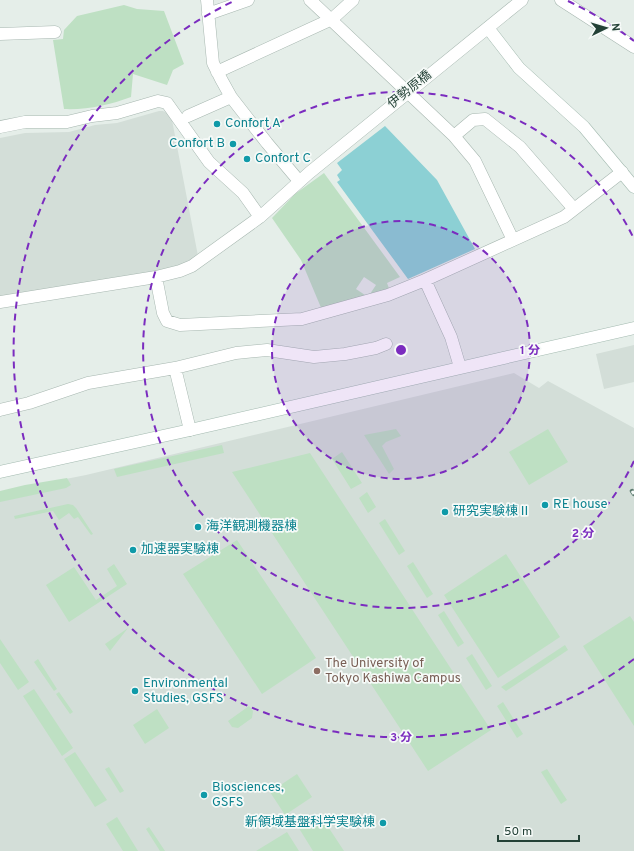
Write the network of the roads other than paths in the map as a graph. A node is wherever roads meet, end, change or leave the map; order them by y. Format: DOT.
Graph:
graph roads {
  1 [pos="207,0"];
  2 [pos="248,0"];
  3 [pos="310,0"];
  4 [pos="353,0"];
  5 [pos="522,0"];
  6 [pos="561,0"];
  7 [pos="208,14"];
  8 [pos="332,20"];
  9 [pos="488,28"];
  10 [pos="55,32"];
  11 [pos="0,34"];
  12 [pos="634,46"];
  13 [pos="217,72"];
  14 [pos="408,92"];
  15 [pos="231,97"];
  16 [pos="188,116"];
  17 [pos="0,127"];
  18 [pos="454,136"];
  19 [pos="622,172"];
  20 [pos="299,181"];
  21 [pos="634,187"];
  22 [pos="574,209"];
  23 [pos="260,216"];
  24 [pos="513,240"];
  25 [pos="156,276"];
  26 [pos="425,280"];
  27 [pos="0,302"];
  28 [pos="634,328"];
  29 [pos="386,344"];
  30 [pos="460,367"];
  31 [pos="175,368"];
  32 [pos="0,410"];
  33 [pos="190,430"];
  34 [pos="0,472"];
  1 -- 7 [label="street"];
  2 -- 7 [label="street"];
  3 -- 8 [label="street"];
  4 -- 8 [label="street"];
  5 -- 9 [label="street, 伊勢原橋"];
  6 -- 12 [label="street"];
  7 -- 13 [label="street"];
  8 -- 13 [label="street"];
  8 -- 14 [label="street"];
  9 -- 14 [label="street, 伊勢原橋"];
  9 -- 19 [label="street"];
  10 -- 11 [label="street"];
  13 -- 15 [label="street"];
  14 -- 18 [label="street"];
  14 -- 20 [label="street, 伊勢原橋"];
  15 -- 16 [label="street"];
  15 -- 20 [label="street"];
  17 -- 23 [label="street"];
  18 -- 22 [label="street"];
  18 -- 24 [label="street"];
  19 -- 21 [label="street"];
  19 -- 22 [label="street"];
  20 -- 23 [label="street, 伊勢原橋"];
  22 -- 24 [label="street"];
  23 -- 25 [label="street, 伊勢原橋"];
  24 -- 26 [label="street"];
  25 -- 26 [label="street"];
  25 -- 27 [label="street, 伊勢原橋"];
  26 -- 30 [label="street"];
  28 -- 30 [label="street"];
  29 -- 31 [label="street"];
  30 -- 33 [label="street"];
  31 -- 32 [label="street"];
  31 -- 33 [label="street"];
  33 -- 34 [label="street"];
}
